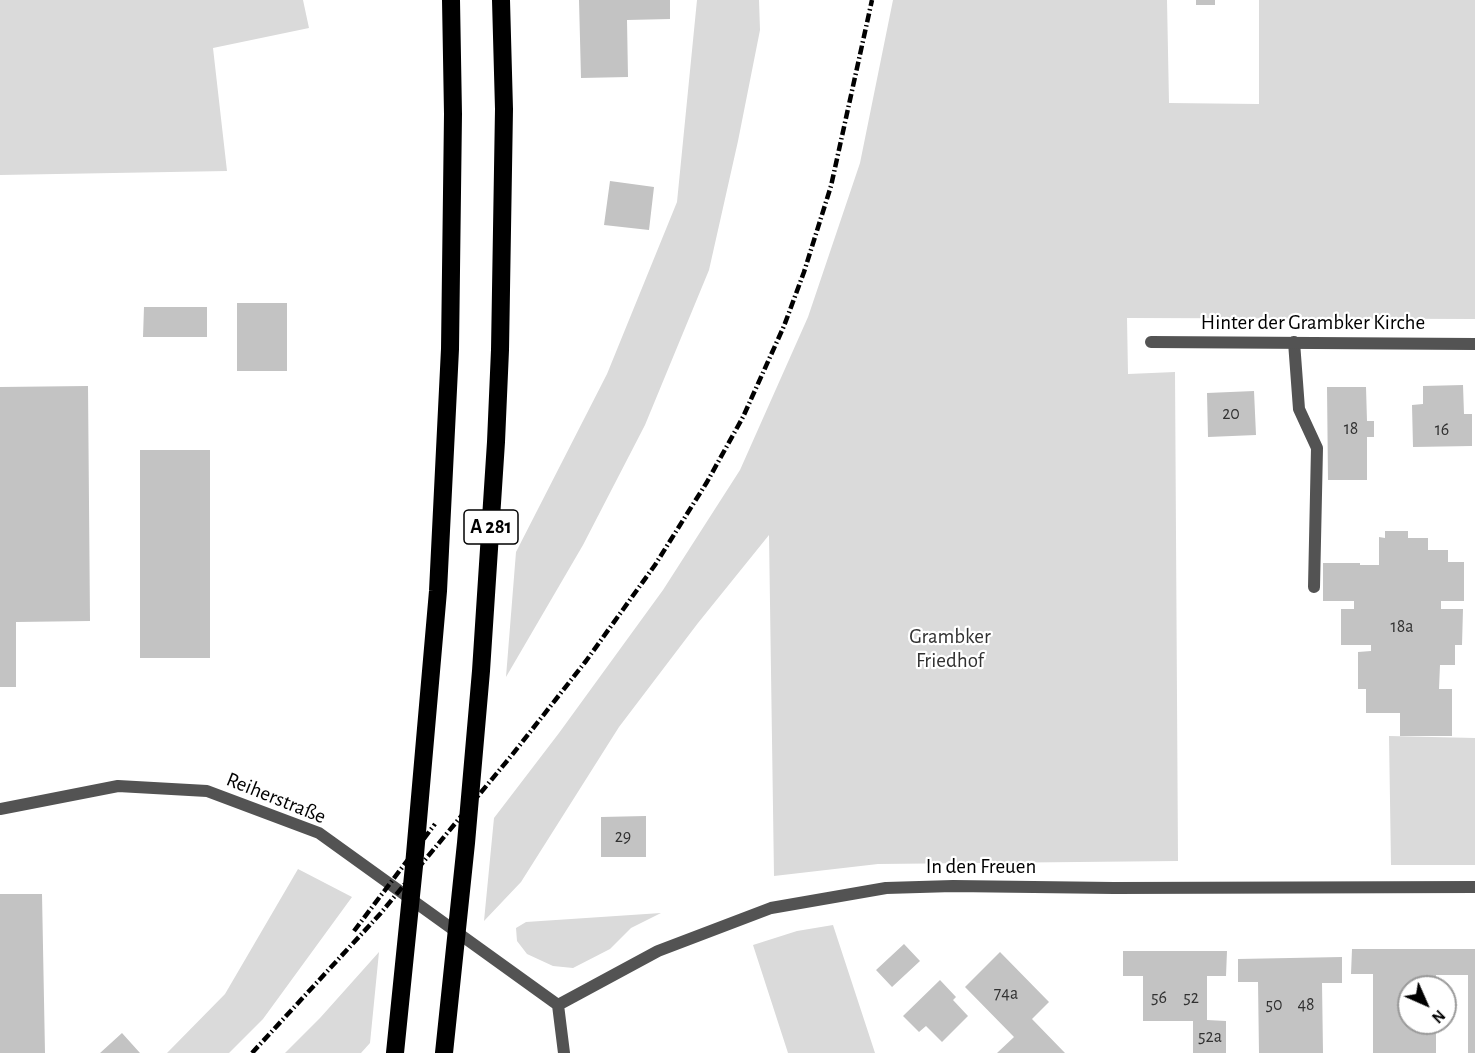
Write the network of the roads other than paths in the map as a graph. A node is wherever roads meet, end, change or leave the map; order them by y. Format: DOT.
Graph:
graph roads {
  1 [pos="451,0"];
  2 [pos="501,0"];
  3 [pos="1151,342"];
  4 [pos="1294,342"];
  5 [pos="1475,344"];
  6 [pos="1314,587"];
  7 [pos="0,809"];
  8 [pos="1475,886"];
  9 [pos="558,1005"];
  10 [pos="395,1053"];
  11 [pos="444,1053"];
  12 [pos="564,1053"];
  1 -- 10 [label="highway, A 281"];
  2 -- 11 [label="highway, A 281"];
  3 -- 4 [label="street, Hinter der Grambker Kirche"];
  4 -- 5 [label="street, Hinter der Grambker Kirche"];
  4 -- 6 [label="street"];
  7 -- 9 [label="street, Reiherstraße"];
  8 -- 9 [label="street, In den Freuen"];
  9 -- 12 [label="street"];
}
